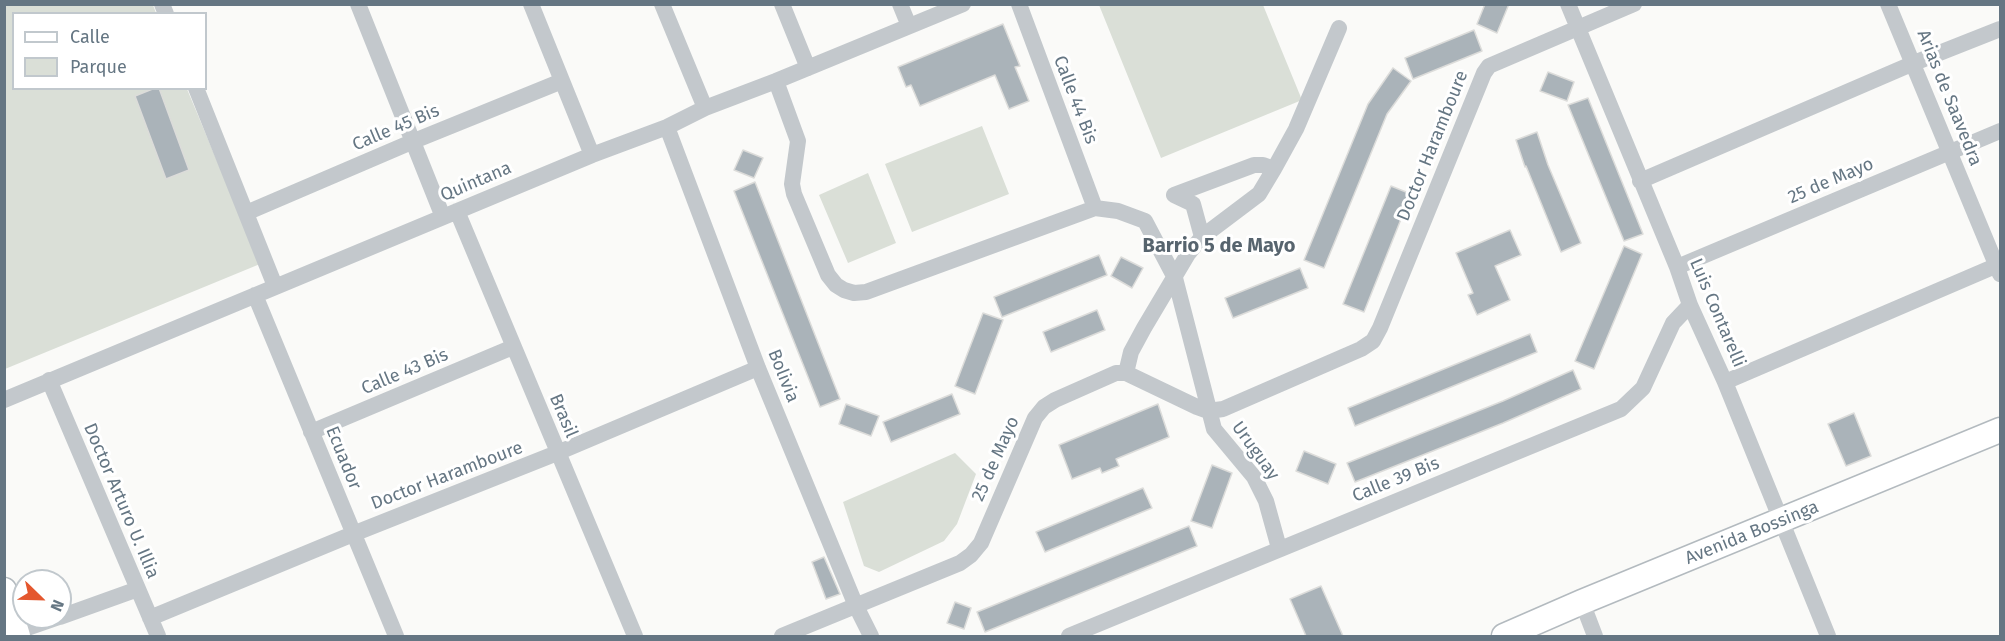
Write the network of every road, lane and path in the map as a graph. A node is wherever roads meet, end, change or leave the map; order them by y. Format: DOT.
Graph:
graph roads {
  1 [pos="358,4"];
  2 [pos="531,4"];
  3 [pos="662,4"];
  4 [pos="782,4"];
  5 [pos="900,4"];
  6 [pos="963,4"];
  7 [pos="1019,4"];
  8 [pos="1568,4"];
  9 [pos="1634,4"];
  10 [pos="1888,4"];
  11 [pos="909,26"];
  12 [pos="1339,28"];
  13 [pos="1577,28"];
  14 [pos="2001,29"];
  15 [pos="1914,63"];
  16 [pos="808,68"];
  17 [pos="562,81"];
  18 [pos="776,81"];
  19 [pos="197,90"];
  20 [pos="705,108"];
  21 [pos="667,127"];
  22 [pos="2001,131"];
  23 [pos="414,141"];
  24 [pos="1950,153"];
  25 [pos="592,154"];
  26 [pos="1275,170"];
  27 [pos="1640,181"];
  28 [pos="1095,208"];
  29 [pos="246,213"];
  30 [pos="450,214"];
  31 [pos="1202,237"];
  32 [pos="1677,267"];
  33 [pos="1999,268"];
  34 [pos="1175,278"];
  35 [pos="275,286"];
  36 [pos="255,295"];
  37 [pos="1690,305"];
  38 [pos="513,347"];
  39 [pos="758,368"];
  40 [pos="1126,373"];
  41 [pos="49,380"];
  42 [pos="1725,382"];
  43 [pos="4,399"];
  44 [pos="1208,411"];
  45 [pos="2001,430"];
  46 [pos="311,432"];
  47 [pos="558,453"];
  48 [pos="1781,522"];
  49 [pos="353,534"];
  50 [pos="1279,548"];
  51 [pos="138,589"];
  52 [pos="4,590"];
  53 [pos="1582,602"];
  54 [pos="856,606"];
  55 [pos="72,613"];
  56 [pos="150,618"];
  57 [pos="29,629"];
  58 [pos="13,635"];
  59 [pos="158,636"];
  60 [pos="396,636"];
  61 [pos="635,636"];
  62 [pos="782,636"];
  63 [pos="871,636"];
  64 [pos="1069,636"];
  65 [pos="1504,636"];
  66 [pos="1595,636"];
  67 [pos="1828,636"];
  1 -- 23 [label="street, Brasil"];
  2 -- 17 [label="street"];
  3 -- 20 [label="street"];
  4 -- 16 [label="street"];
  5 -- 11 [label="street"];
  6 -- 11 [label="street, Quintana"];
  7 -- 28 [label="street, Calle 44 Bis"];
  8 -- 13 [label="street, Luis Contarelli"];
  9 -- 13 [label="street, Doctor Haramboure"];
  10 -- 15 [label="street, Arias de Saavedra"];
  11 -- 16 [label="street, Quintana"];
  12 -- 26 [label="street"];
  13 -- 27 [label="street, Luis Contarelli"];
  13 -- 44 [label="street, Doctor Haramboure"];
  14 -- 15 [label="street"];
  15 -- 24 [label="street, Arias de Saavedra"];
  15 -- 27 [label="street"];
  16 -- 18 [label="street, Quintana"];
  17 -- 23 [label="street, Calle 45 Bis"];
  17 -- 25 [label="street"];
  18 -- 20 [label="street, Quintana"];
  18 -- 28 [label="street"];
  19 -- 29 [label="street"];
  20 -- 21 [label="street, Quintana"];
  21 -- 25 [label="street, Quintana"];
  21 -- 39 [label="street, Bolivia"];
  22 -- 24 [label="street, 25 de Mayo"];
  23 -- 29 [label="street, Calle 45 Bis"];
  23 -- 30 [label="street, Brasil"];
  24 -- 32 [label="street, 25 de Mayo"];
  24 -- 33 [label="street, Arias de Saavedra"];
  25 -- 30 [label="street, Quintana"];
  26 -- 31 [label="street"];
  26 -- 31 [label="street"];
  27 -- 32 [label="street, Luis Contarelli"];
  28 -- 34 [label="street, Uruguay"];
  29 -- 35 [label="street"];
  30 -- 35 [label="street, Quintana"];
  30 -- 38 [label="street, Brasil"];
  31 -- 34 [label="street"];
  32 -- 37 [label="street, Luis Contarelli"];
  33 -- 42 [label="street"];
  34 -- 40 [label="street"];
  34 -- 44 [label="street, Uruguay"];
  35 -- 36 [label="street, Quintana"];
  36 -- 41 [label="street, Quintana"];
  36 -- 46 [label="street, Ecuador"];
  37 -- 42 [label="street, Luis Contarelli"];
  37 -- 50 [label="street, Calle 39 Bis"];
  38 -- 46 [label="street, Calle 43 Bis"];
  38 -- 47 [label="street, Brasil"];
  39 -- 47 [label="street, Doctor Haramboure"];
  39 -- 54 [label="street, Bolivia"];
  40 -- 44 [label="street"];
  40 -- 54 [label="street, 25 de Mayo"];
  41 -- 43 [label="street, Quintana"];
  41 -- 51 [label="street, Doctor Arturo U. Illia"];
  42 -- 48 [label="street, Luis Contarelli"];
  44 -- 50 [label="street, Uruguay"];
  45 -- 48 [label="main road, Avenida Bossinga"];
  46 -- 49 [label="street, Ecuador"];
  47 -- 49 [label="street, Doctor Haramboure"];
  47 -- 61 [label="street, Brasil"];
  48 -- 53 [label="main road, Avenida Bossinga"];
  48 -- 67 [label="street, Luis Contarelli"];
  49 -- 56 [label="street, Doctor Haramboure"];
  49 -- 60 [label="street, Ecuador"];
  50 -- 64 [label="street, Calle 39 Bis"];
  51 -- 55 [label="street"];
  51 -- 56 [label="street, Doctor Arturo U. Illia"];
  52 -- 58 [label="main road"];
  53 -- 65 [label="main road, Avenida Bossinga"];
  53 -- 66 [label="street"];
  54 -- 62 [label="street, 25 de Mayo"];
  54 -- 63 [label="street, Bolivia"];
  56 -- 59 [label="street, Doctor Arturo U. Illia"];
  57 -- 58 [label="street"];
}
